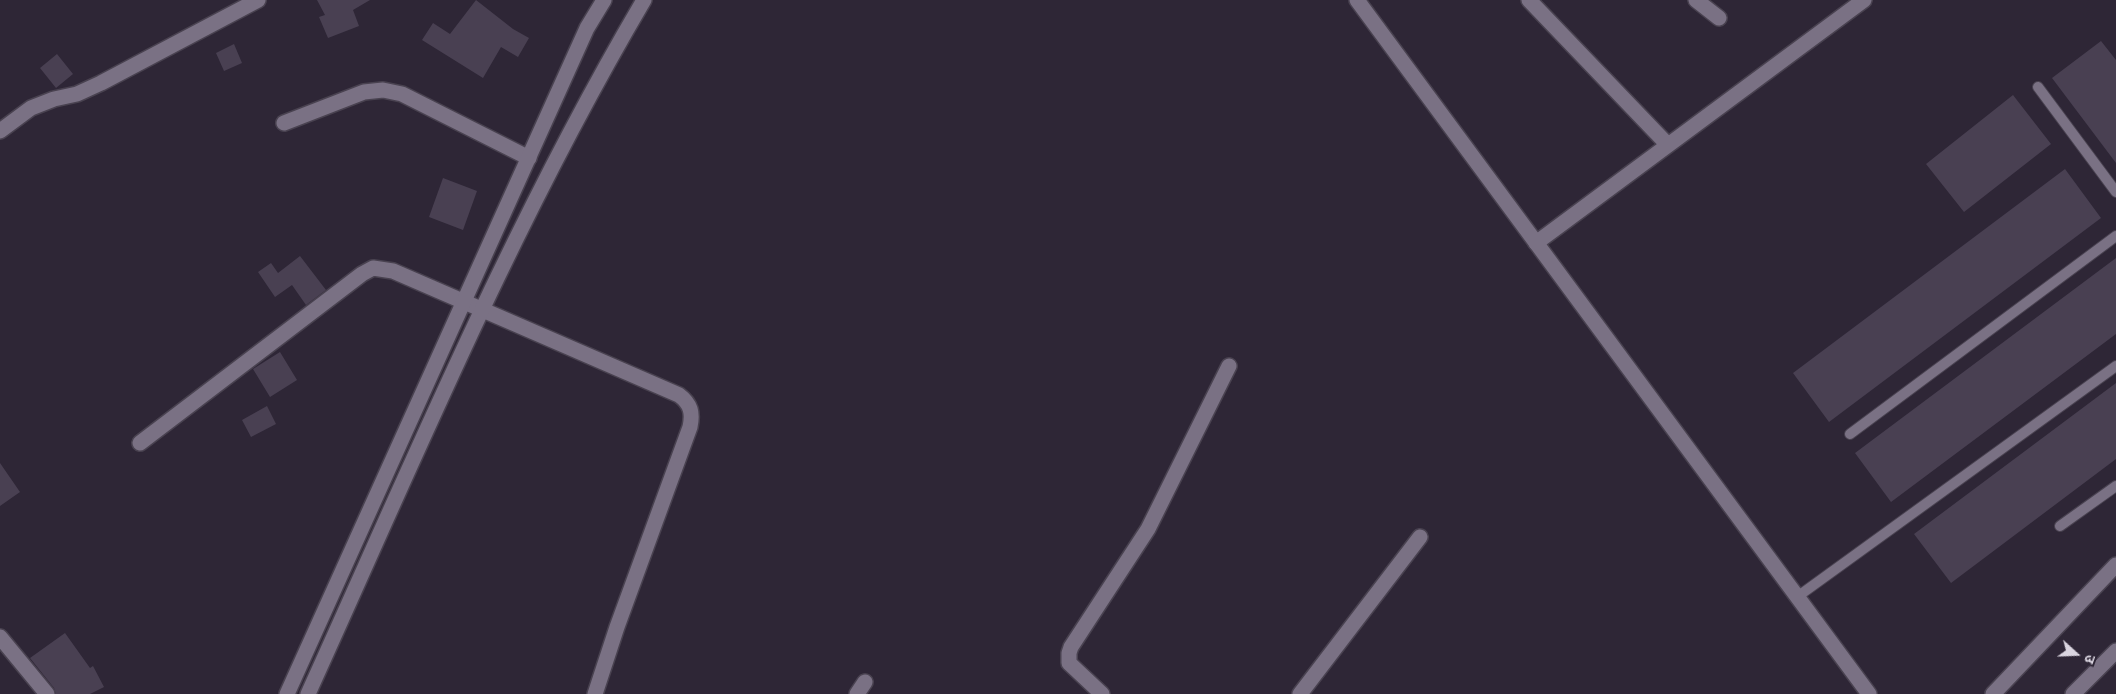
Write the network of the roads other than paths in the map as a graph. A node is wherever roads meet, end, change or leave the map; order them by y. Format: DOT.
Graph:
graph roads {
  1 [pos="258,0"];
  2 [pos="604,0"];
  3 [pos="644,0"];
  4 [pos="1357,0"];
  5 [pos="1529,0"];
  6 [pos="1696,0"];
  7 [pos="1864,0"];
  8 [pos="1720,18"];
  9 [pos="2038,87"];
  10 [pos="284,123"];
  11 [pos="0,132"];
  12 [pos="1668,145"];
  13 [pos="529,158"];
  14 [pos="2116,192"];
  15 [pos="2116,236"];
  16 [pos="1536,243"];
  17 [pos="464,303"];
  18 [pos="481,310"];
  19 [pos="1229,366"];
  20 [pos="2116,366"];
  21 [pos="1850,434"];
  22 [pos="140,443"];
  23 [pos="2116,486"];
  24 [pos="2060,526"];
  25 [pos="1420,537"];
  26 [pos="2116,565"];
  27 [pos="1797,597"];
  28 [pos="0,637"];
  29 [pos="2116,651"];
  30 [pos="6,656"];
  31 [pos="47,694"];
  32 [pos="288,694"];
  33 [pos="308,694"];
  34 [pos="595,694"];
  35 [pos="1102,694"];
  36 [pos="1300,694"];
  37 [pos="1869,694"];
  38 [pos="1992,694"];
  39 [pos="2073,694"];
  1 -- 11 [label="street"];
  2 -- 13 [label="street"];
  3 -- 18 [label="street"];
  4 -- 16 [label="street"];
  5 -- 12 [label="street"];
  6 -- 8 [label="street"];
  7 -- 12 [label="street"];
  9 -- 14 [label="lane"];
  10 -- 13 [label="street"];
  12 -- 16 [label="street"];
  13 -- 17 [label="street"];
  15 -- 21 [label="lane"];
  16 -- 27 [label="street"];
  17 -- 18 [label="street"];
  17 -- 22 [label="street"];
  17 -- 32 [label="street"];
  18 -- 33 [label="street"];
  18 -- 34 [label="street"];
  19 -- 35 [label="street"];
  20 -- 27 [label="lane"];
  23 -- 24 [label="lane"];
  25 -- 36 [label="street"];
  26 -- 38 [label="street"];
  27 -- 37 [label="street"];
  28 -- 30 [label="street"];
  29 -- 39 [label="street"];
  30 -- 31 [label="street"];
}
